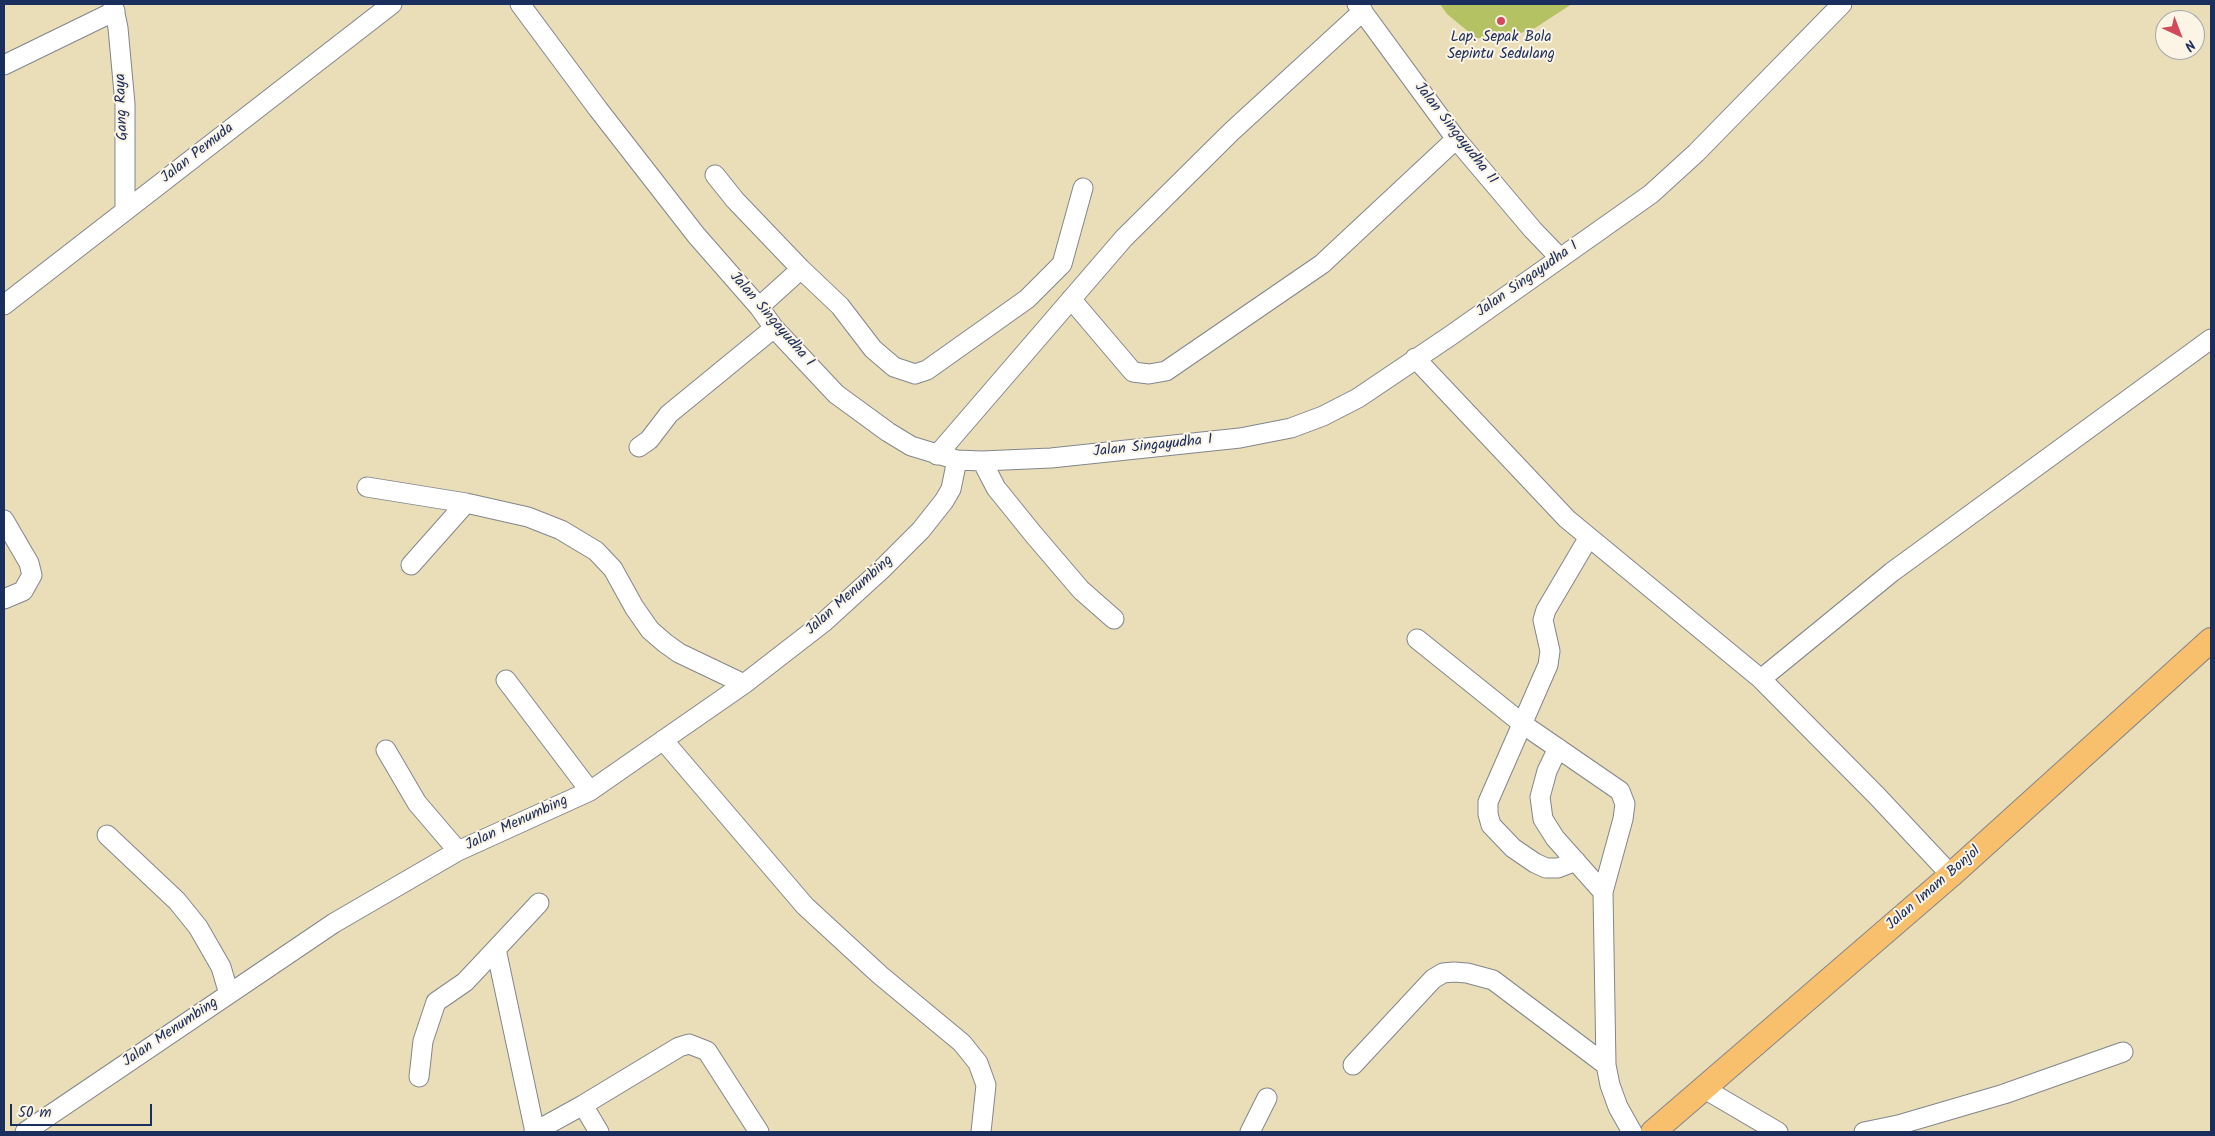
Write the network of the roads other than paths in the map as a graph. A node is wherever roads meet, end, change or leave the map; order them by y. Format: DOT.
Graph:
graph roads {
  1 [pos="392,4"];
  2 [pos="520,4"];
  3 [pos="1842,4"];
  4 [pos="114,7"];
  5 [pos="1360,8"];
  6 [pos="4,65"];
  7 [pos="1456,139"];
  8 [pos="716,175"];
  9 [pos="1083,188"];
  10 [pos="125,210"];
  11 [pos="1560,258"];
  12 [pos="801,270"];
  13 [pos="1071,299"];
  14 [pos="4,305"];
  15 [pos="759,307"];
  16 [pos="774,328"];
  17 [pos="2211,339"];
  18 [pos="1415,358"];
  19 [pos="639,448"];
  20 [pos="937,455"];
  21 [pos="957,460"];
  22 [pos="982,462"];
  23 [pos="367,487"];
  24 [pos="466,503"];
  25 [pos="4,520"];
  26 [pos="1589,537"];
  27 [pos="411,565"];
  28 [pos="4,599"];
  29 [pos="1114,619"];
  30 [pos="1417,639"];
  31 [pos="2211,640"];
  32 [pos="1761,679"];
  33 [pos="506,680"];
  34 [pos="744,684"];
  35 [pos="1524,724"];
  36 [pos="664,740"];
  37 [pos="1558,748"];
  38 [pos="386,750"];
  39 [pos="590,791"];
  40 [pos="107,835"];
  41 [pos="458,851"];
  42 [pos="1576,861"];
  43 [pos="1951,875"];
  44 [pos="1603,892"];
  45 [pos="539,903"];
  46 [pos="496,949"];
  47 [pos="229,994"];
  48 [pos="2123,1052"];
  49 [pos="1353,1065"];
  50 [pos="1606,1065"];
  51 [pos="419,1077"];
  52 [pos="1703,1088"];
  53 [pos="1267,1098"];
  54 [pos="583,1106"];
  55 [pos="25,1132"];
  56 [pos="534,1132"];
  57 [pos="598,1132"];
  58 [pos="759,1132"];
  59 [pos="981,1132"];
  60 [pos="1250,1132"];
  61 [pos="1632,1132"];
  62 [pos="1653,1132"];
  63 [pos="1778,1132"];
  64 [pos="1864,1132"];
  1 -- 10 [label="street, Jalan Pemuda"];
  2 -- 15 [label="street, Jalan Singayudha I"];
  3 -- 11 [label="street, Jalan Singayudha I"];
  4 -- 6 [label="street"];
  4 -- 10 [label="street, Gang Raya"];
  5 -- 7 [label="street, Jalan Singayudha II"];
  5 -- 13 [label="street"];
  7 -- 11 [label="street, Jalan Singayudha II"];
  7 -- 13 [label="street"];
  8 -- 12 [label="street"];
  9 -- 12 [label="street"];
  10 -- 14 [label="street, Jalan Pemuda"];
  11 -- 18 [label="street, Jalan Singayudha I"];
  12 -- 15 [label="street"];
  13 -- 20 [label="street"];
  15 -- 16 [label="street, Jalan Singayudha I"];
  16 -- 19 [label="street"];
  16 -- 20 [label="street, Jalan Singayudha I"];
  17 -- 32 [label="street"];
  18 -- 22 [label="street, Jalan Singayudha I"];
  18 -- 26 [label="street"];
  20 -- 21 [label="street, Jalan Singayudha I"];
  21 -- 22 [label="street, Jalan Singayudha I"];
  21 -- 34 [label="street, Jalan Menumbing"];
  22 -- 29 [label="street"];
  23 -- 24 [label="street"];
  24 -- 27 [label="street"];
  24 -- 34 [label="street"];
  25 -- 28 [label="street"];
  26 -- 32 [label="street"];
  26 -- 35 [label="street"];
  30 -- 35 [label="street"];
  31 -- 43 [label="main road, Jalan Imam Bonjol"];
  32 -- 43 [label="street"];
  33 -- 39 [label="street"];
  34 -- 36 [label="street, Jalan Menumbing"];
  35 -- 37 [label="street"];
  35 -- 42 [label="street"];
  36 -- 39 [label="street, Jalan Menumbing"];
  36 -- 59 [label="street"];
  37 -- 42 [label="street"];
  37 -- 44 [label="street"];
  38 -- 41 [label="street"];
  39 -- 41 [label="street, Jalan Menumbing"];
  40 -- 47 [label="street"];
  41 -- 47 [label="street, Jalan Menumbing"];
  42 -- 44 [label="street"];
  43 -- 52 [label="main road, Jalan Imam Bonjol"];
  44 -- 50 [label="street"];
  45 -- 46 [label="street"];
  46 -- 51 [label="street"];
  46 -- 56 [label="street"];
  47 -- 55 [label="street, Jalan Menumbing"];
  48 -- 64 [label="street"];
  49 -- 50 [label="street"];
  50 -- 61 [label="street"];
  52 -- 62 [label="main road, Jalan Imam Bonjol"];
  52 -- 63 [label="street"];
  53 -- 60 [label="street"];
  54 -- 56 [label="street"];
  54 -- 57 [label="street"];
  54 -- 58 [label="street"];
}
